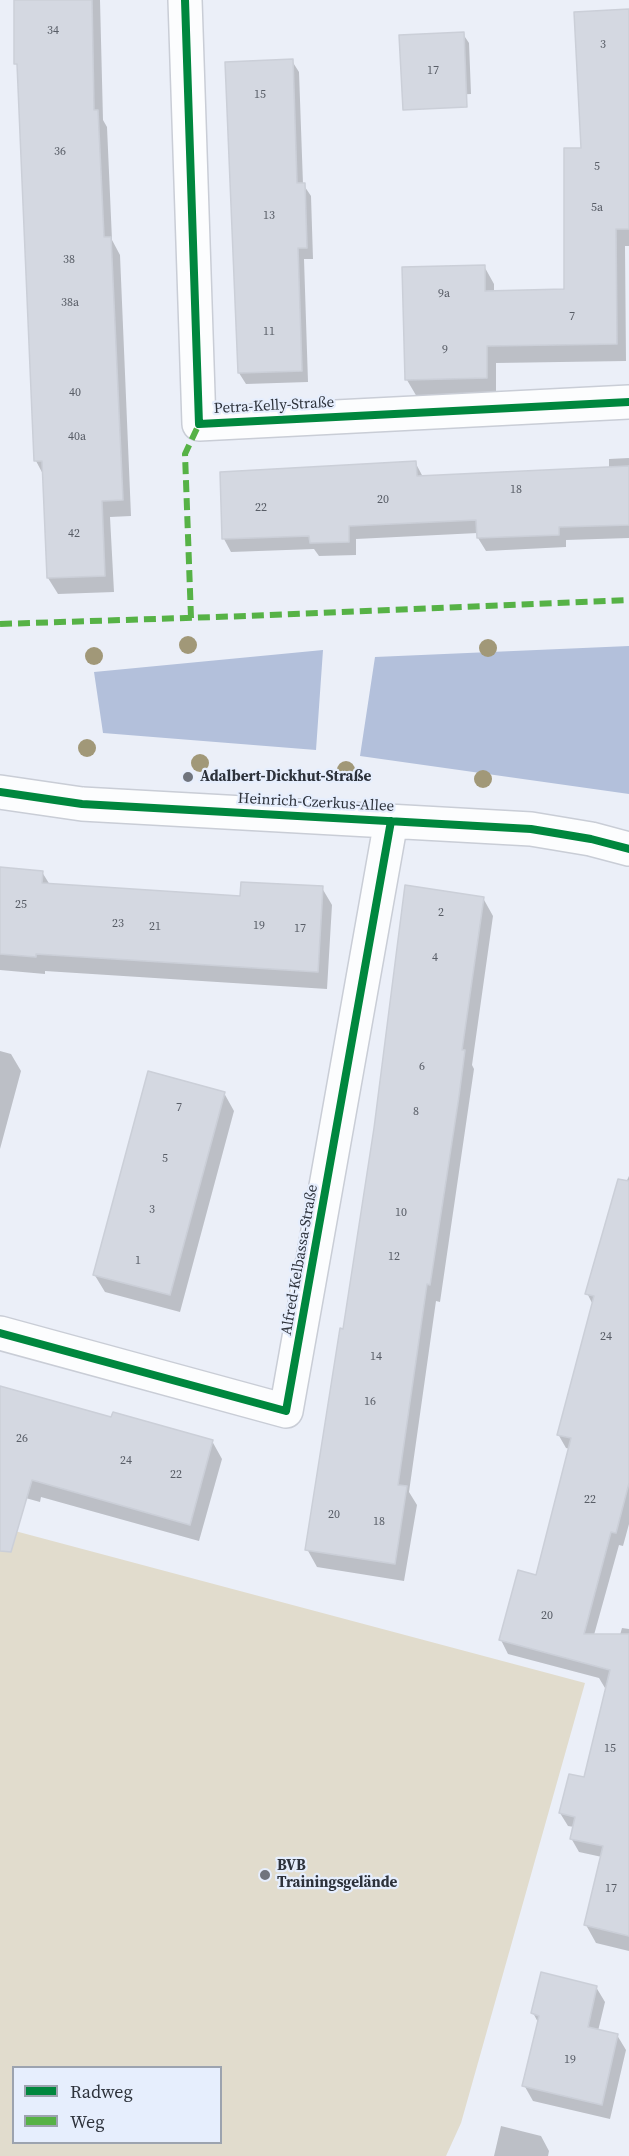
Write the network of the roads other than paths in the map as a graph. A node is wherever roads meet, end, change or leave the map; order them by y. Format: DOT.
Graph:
graph roads {
  1 [pos="185,0"];
  2 [pos="629,402"];
  3 [pos="0,792"];
  4 [pos="391,821"];
  5 [pos="629,849"];
  6 [pos="0,1333"];
  1 -- 2 [label="street, Petra-Kelly-Straße"];
  3 -- 4 [label="street, Heinrich-Czerkus-Allee"];
  4 -- 5 [label="street, Heinrich-Czerkus-Allee"];
  4 -- 6 [label="street, Alfred-Kelbassa-Straße"];
}
